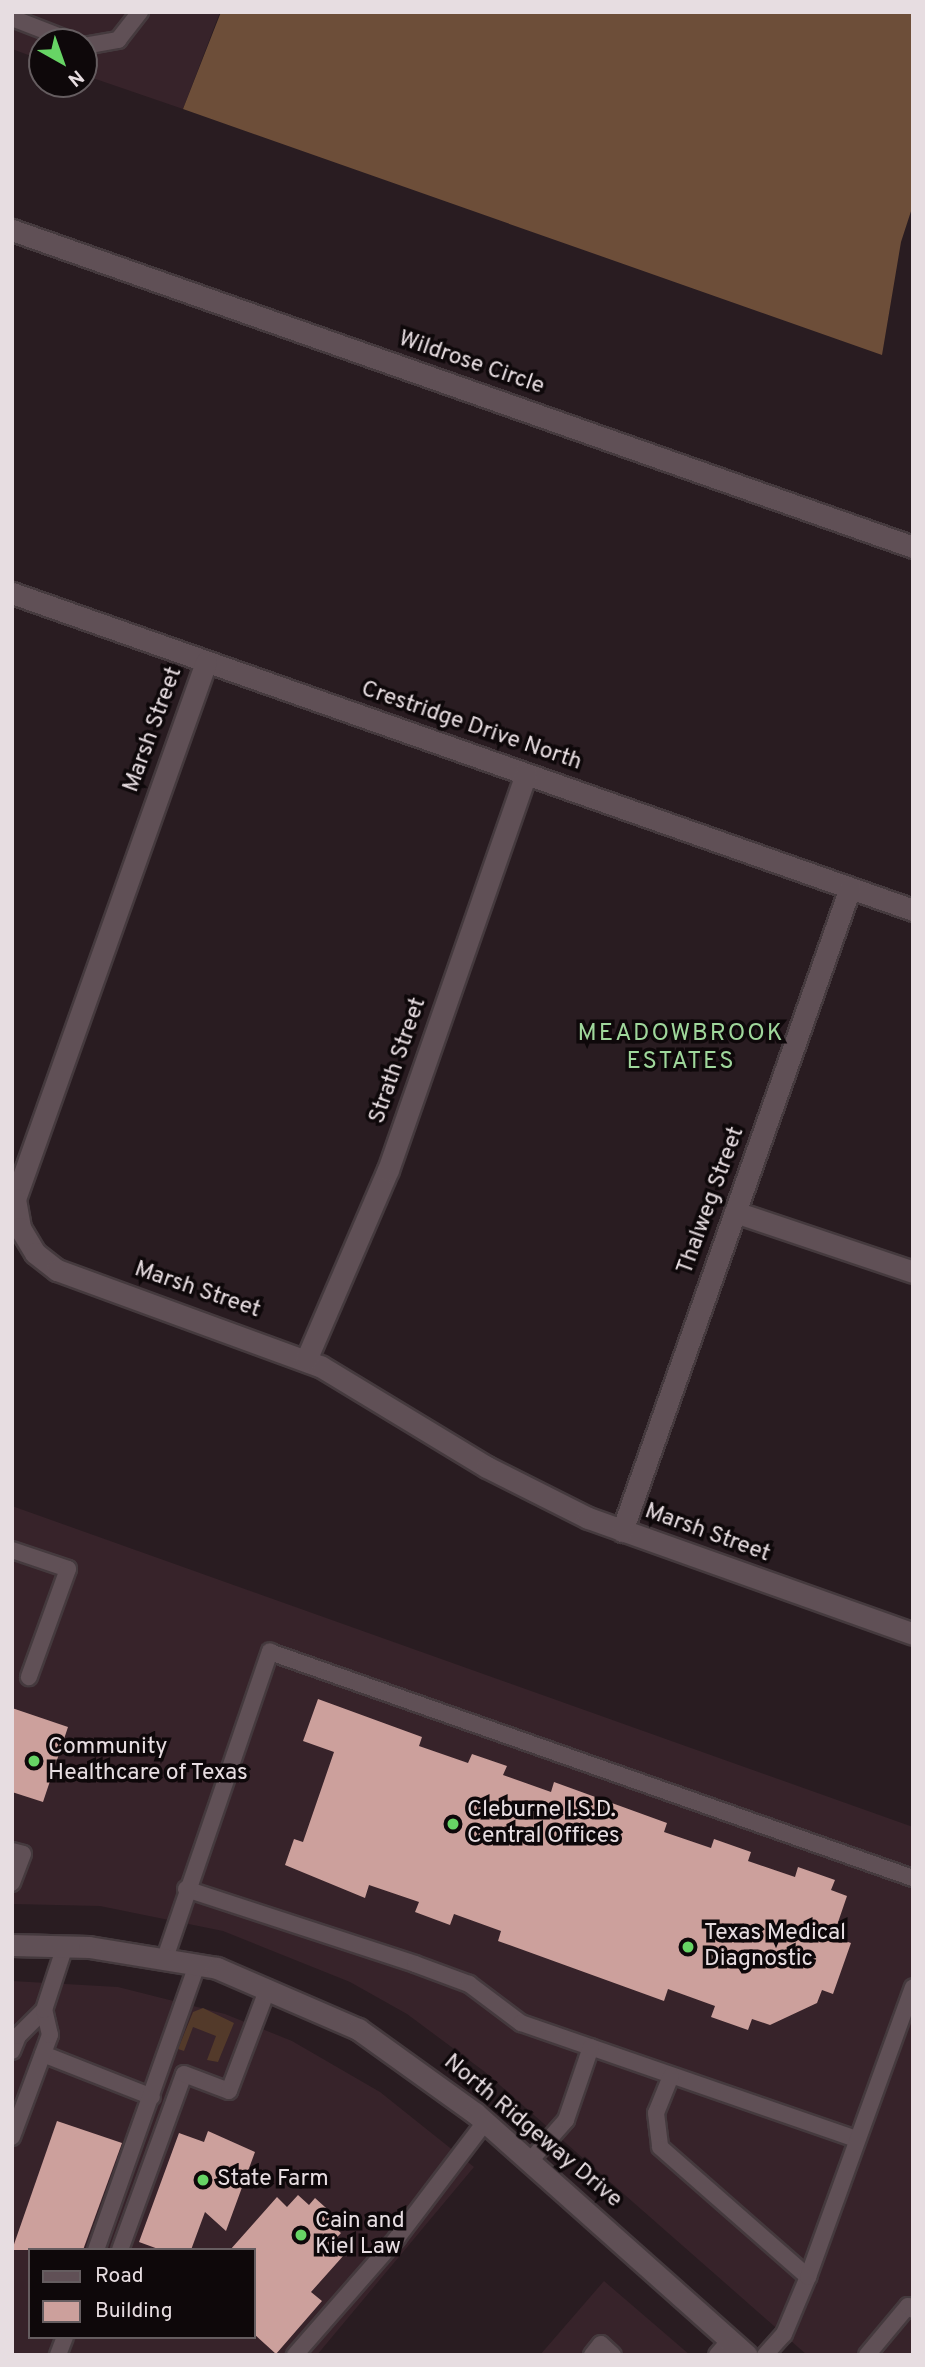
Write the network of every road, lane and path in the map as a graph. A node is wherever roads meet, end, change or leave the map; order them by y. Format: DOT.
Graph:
graph roads {
  1 [pos="140,12"];
  2 [pos="12,19"];
  3 [pos="36,28"];
  4 [pos="98,44"];
  5 [pos="12,230"];
  6 [pos="913,547"];
  7 [pos="12,593"];
  8 [pos="206,662"];
  9 [pos="526,774"];
  10 [pos="850,888"];
  11 [pos="913,910"];
  12 [pos="736,1212"];
  13 [pos="913,1272"];
  14 [pos="306,1360"];
  15 [pos="622,1531"];
  16 [pos="12,1549"];
  17 [pos="913,1634"];
  18 [pos="29,1677"];
  19 [pos="12,1851"];
  20 [pos="913,1878"];
  21 [pos="12,1883"];
  22 [pos="186,1889"];
  23 [pos="12,1945"];
  24 [pos="65,1946"];
  25 [pos="165,1958"];
  26 [pos="197,1964"];
  27 [pos="913,1987"];
  28 [pos="268,1988"];
  29 [pos="44,2010"];
  30 [pos="591,2047"];
  31 [pos="12,2051"];
  32 [pos="43,2054"];
  33 [pos="671,2076"];
  34 [pos="152,2097"];
  35 [pos="485,2122"];
  36 [pos="12,2137"];
  37 [pos="856,2139"];
  38 [pos="530,2162"];
  39 [pos="97,2248"];
  40 [pos="121,2248"];
  41 [pos="808,2277"];
  42 [pos="913,2310"];
  43 [pos="723,2347"];
  44 [pos="295,2355"];
  45 [pos="592,2355"];
  46 [pos="613,2355"];
  47 [pos="747,2355"];
  48 [pos="765,2355"];
  49 [pos="867,2355"];
  1 -- 4 [label="lane"];
  2 -- 3 [label="lane"];
  5 -- 6 [label="street, Wildrose Circle"];
  7 -- 8 [label="street, Crestridge Drive North"];
  8 -- 9 [label="street, Crestridge Drive North"];
  8 -- 14 [label="street, Marsh Street"];
  9 -- 10 [label="street, Crestridge Drive North"];
  9 -- 14 [label="street, Strath Street"];
  10 -- 11 [label="street, Crestridge Drive North"];
  10 -- 12 [label="street, Thalweg Street"];
  12 -- 13 [label="street"];
  12 -- 15 [label="street, Thalweg Street"];
  14 -- 15 [label="street, Marsh Street"];
  15 -- 17 [label="street, Marsh Street"];
  16 -- 18 [label="lane"];
  19 -- 21 [label="lane"];
  20 -- 22 [label="lane"];
  22 -- 25 [label="lane"];
  22 -- 30 [label="lane"];
  23 -- 24 [label="street, North Ridgeway Drive"];
  24 -- 25 [label="street, North Ridgeway Drive"];
  24 -- 29 [label="lane"];
  25 -- 26 [label="street, North Ridgeway Drive"];
  26 -- 28 [label="street, North Ridgeway Drive"];
  26 -- 34 [label="lane"];
  27 -- 37 [label="lane"];
  28 -- 35 [label="street, North Ridgeway Drive"];
  28 -- 40 [label="lane"];
  29 -- 31 [label="lane"];
  29 -- 32 [label="lane"];
  30 -- 33 [label="lane"];
  30 -- 38 [label="lane"];
  32 -- 34 [label="lane"];
  32 -- 36 [label="lane"];
  33 -- 37 [label="lane"];
  33 -- 41 [label="lane"];
  34 -- 39 [label="lane"];
  35 -- 38 [label="street, North Ridgeway Drive"];
  35 -- 44 [label="lane"];
  37 -- 41 [label="lane"];
  38 -- 43 [label="street, North Ridgeway Drive"];
  41 -- 48 [label="lane"];
  42 -- 49 [label="lane"];
  43 -- 47 [label="street, North Ridgeway Drive"];
  45 -- 46 [label="lane"];
}
